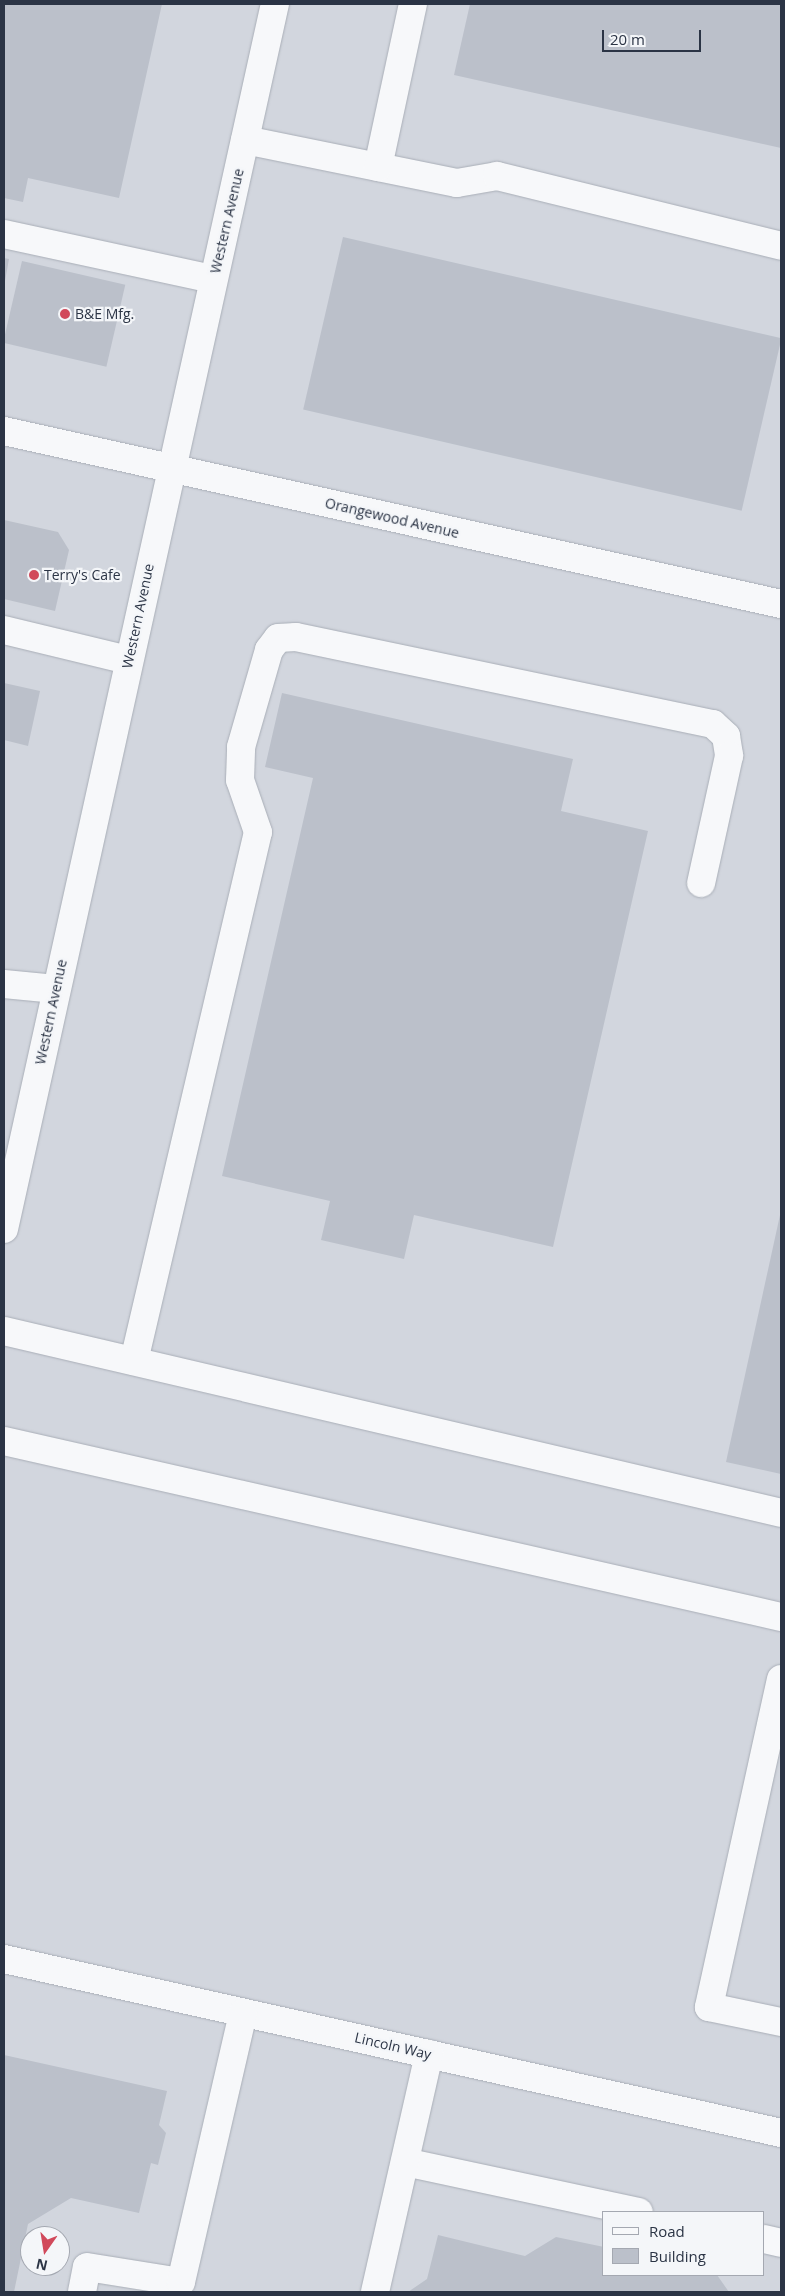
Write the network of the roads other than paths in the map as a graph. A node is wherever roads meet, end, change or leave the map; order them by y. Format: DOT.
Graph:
graph roads {
  1 [pos="275,4"];
  2 [pos="413,4"];
  3 [pos="245,140"];
  4 [pos="378,167"];
  5 [pos="4,234"];
  6 [pos="781,246"];
  7 [pos="214,279"];
  8 [pos="4,431"];
  9 [pos="171,468"];
  10 [pos="781,604"];
  11 [pos="4,630"];
  12 [pos="128,660"];
  13 [pos="701,883"];
  14 [pos="4,984"];
  15 [pos="56,988"];
  16 [pos="4,1229"];
  17 [pos="4,1330"];
  18 [pos="134,1361"];
  19 [pos="4,1441"];
  20 [pos="781,1513"];
  21 [pos="781,1616"];
  22 [pos="781,1679"];
  23 [pos="4,1959"];
  24 [pos="243,2013"];
  25 [pos="781,2022"];
  26 [pos="429,2054"];
  27 [pos="781,2133"];
  28 [pos="405,2162"];
  29 [pos="634,2211"];
  30 [pos="765,2239"];
  31 [pos="781,2243"];
  32 [pos="82,2292"];
  33 [pos="375,2292"];
  1 -- 3 [label="street, Western Avenue"];
  2 -- 4 [label="street"];
  3 -- 4 [label="street"];
  3 -- 7 [label="street, Western Avenue"];
  4 -- 6 [label="street"];
  5 -- 7 [label="street"];
  7 -- 9 [label="street, Western Avenue"];
  8 -- 9 [label="street, Orangewood Avenue"];
  9 -- 10 [label="street, Orangewood Avenue"];
  9 -- 12 [label="street, Western Avenue"];
  11 -- 12 [label="street"];
  12 -- 15 [label="street, Western Avenue"];
  13 -- 18 [label="street"];
  14 -- 15 [label="street"];
  15 -- 16 [label="street, Western Avenue"];
  17 -- 18 [label="street"];
  18 -- 20 [label="street"];
  19 -- 21 [label="street"];
  22 -- 25 [label="street"];
  23 -- 24 [label="street, Lincoln Way"];
  24 -- 26 [label="street, Lincoln Way"];
  24 -- 32 [label="street"];
  26 -- 27 [label="street, Lincoln Way"];
  26 -- 28 [label="street"];
  28 -- 29 [label="street"];
  28 -- 33 [label="street"];
  30 -- 31 [label="street"];
}
